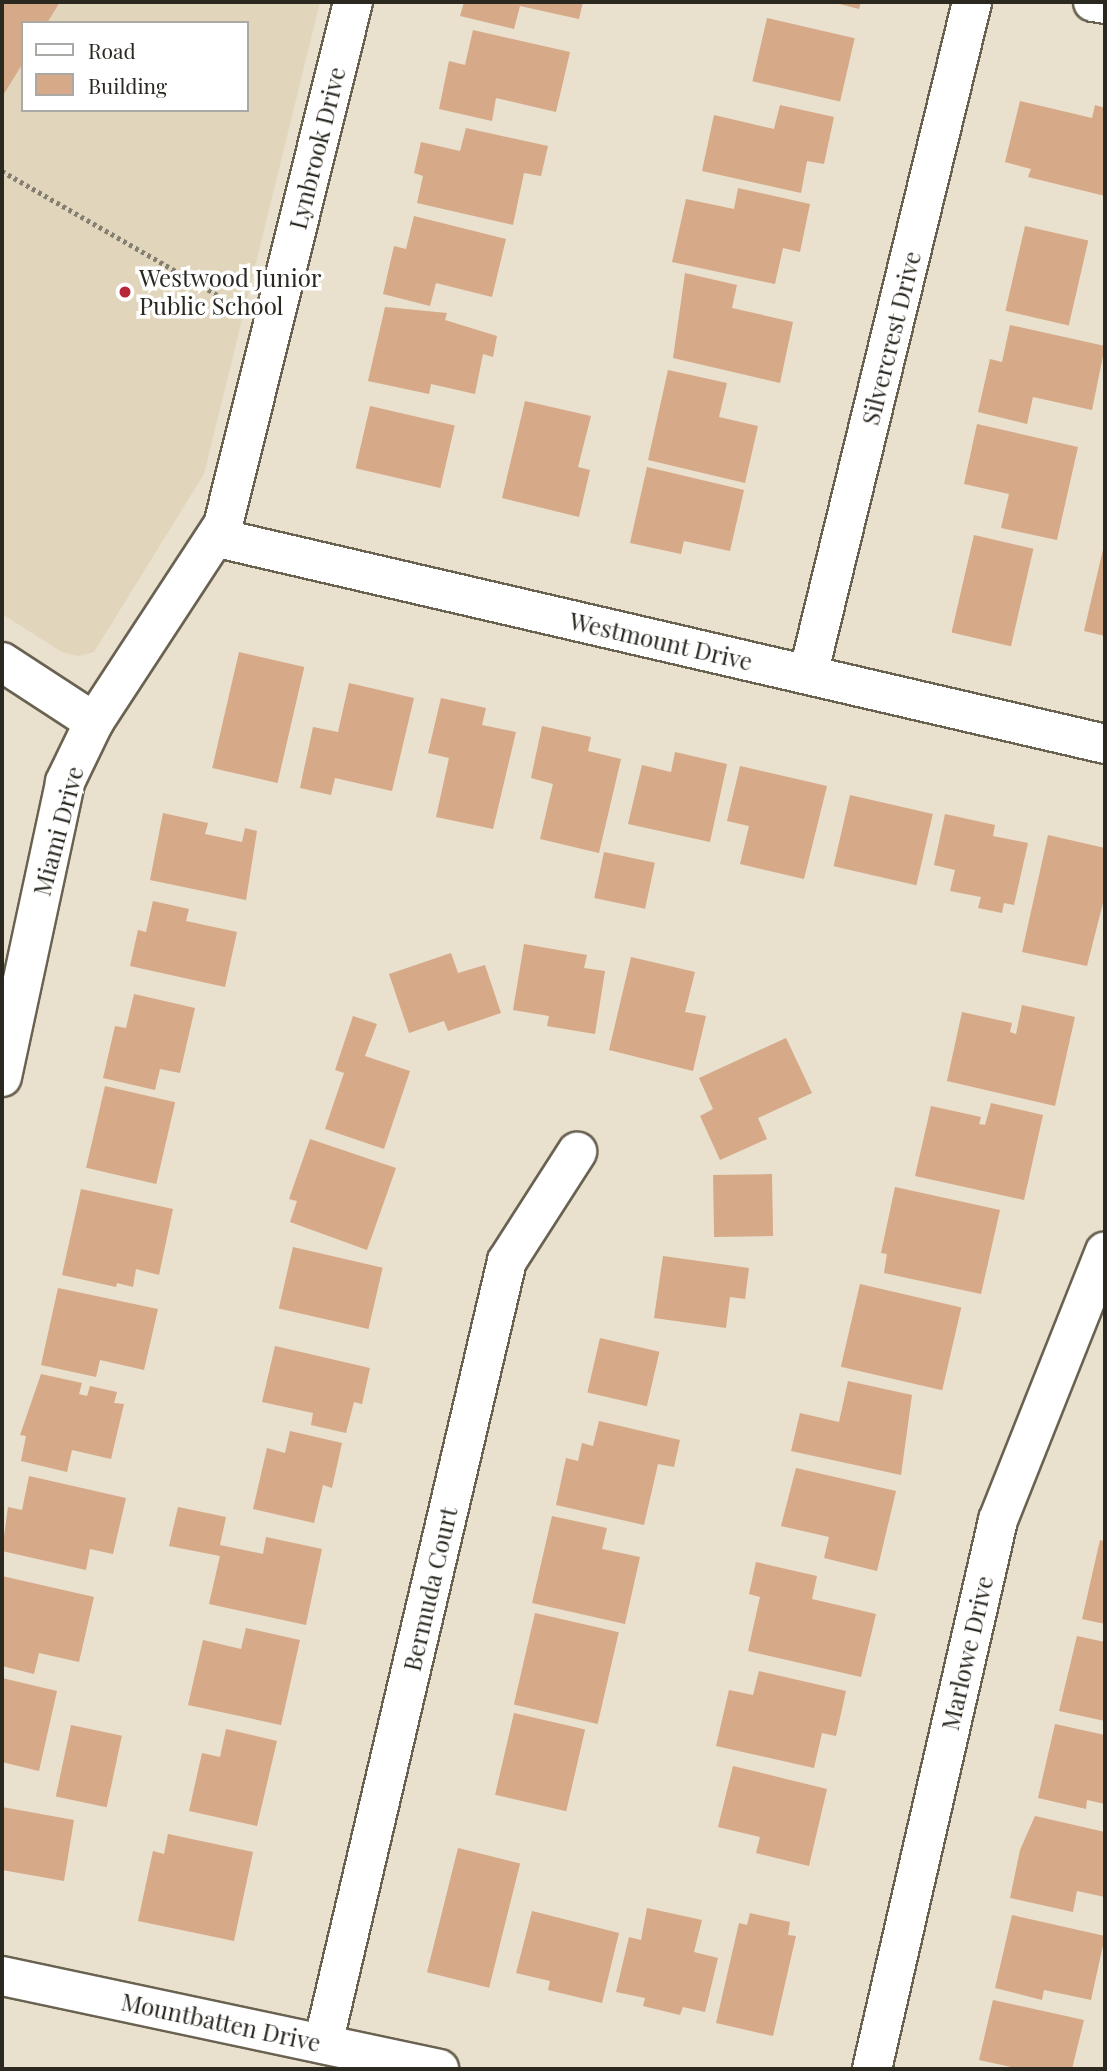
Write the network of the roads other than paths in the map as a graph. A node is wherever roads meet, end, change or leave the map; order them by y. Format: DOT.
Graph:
graph roads {
  1 [pos="353,2"];
  2 [pos="972,2"];
  3 [pos="1093,2"];
  4 [pos="1105,4"];
  5 [pos="218,538"];
  6 [pos="2,662"];
  7 [pos="808,674"];
  8 [pos="94,722"];
  9 [pos="1105,744"];
  10 [pos="2,1077"];
  11 [pos="577,1152"];
  12 [pos="1105,1252"];
  13 [pos="2,1976"];
  14 [pos="323,2044"];
  15 [pos="439,2069"];
  16 [pos="872,2069"];
  1 -- 5 [label="street, Lynbrook Drive"];
  2 -- 7 [label="street, Silvercrest Drive"];
  3 -- 4 [label="street"];
  5 -- 7 [label="street, Westmount Drive"];
  5 -- 8 [label="street, Miami Drive"];
  6 -- 8 [label="street"];
  7 -- 9 [label="street, Westmount Drive"];
  8 -- 10 [label="street, Miami Drive"];
  11 -- 14 [label="street, Bermuda Court"];
  12 -- 16 [label="street, Marlowe Drive"];
  13 -- 14 [label="street, Mountbatten Drive"];
  14 -- 15 [label="street, Mountbatten Drive"];
}
